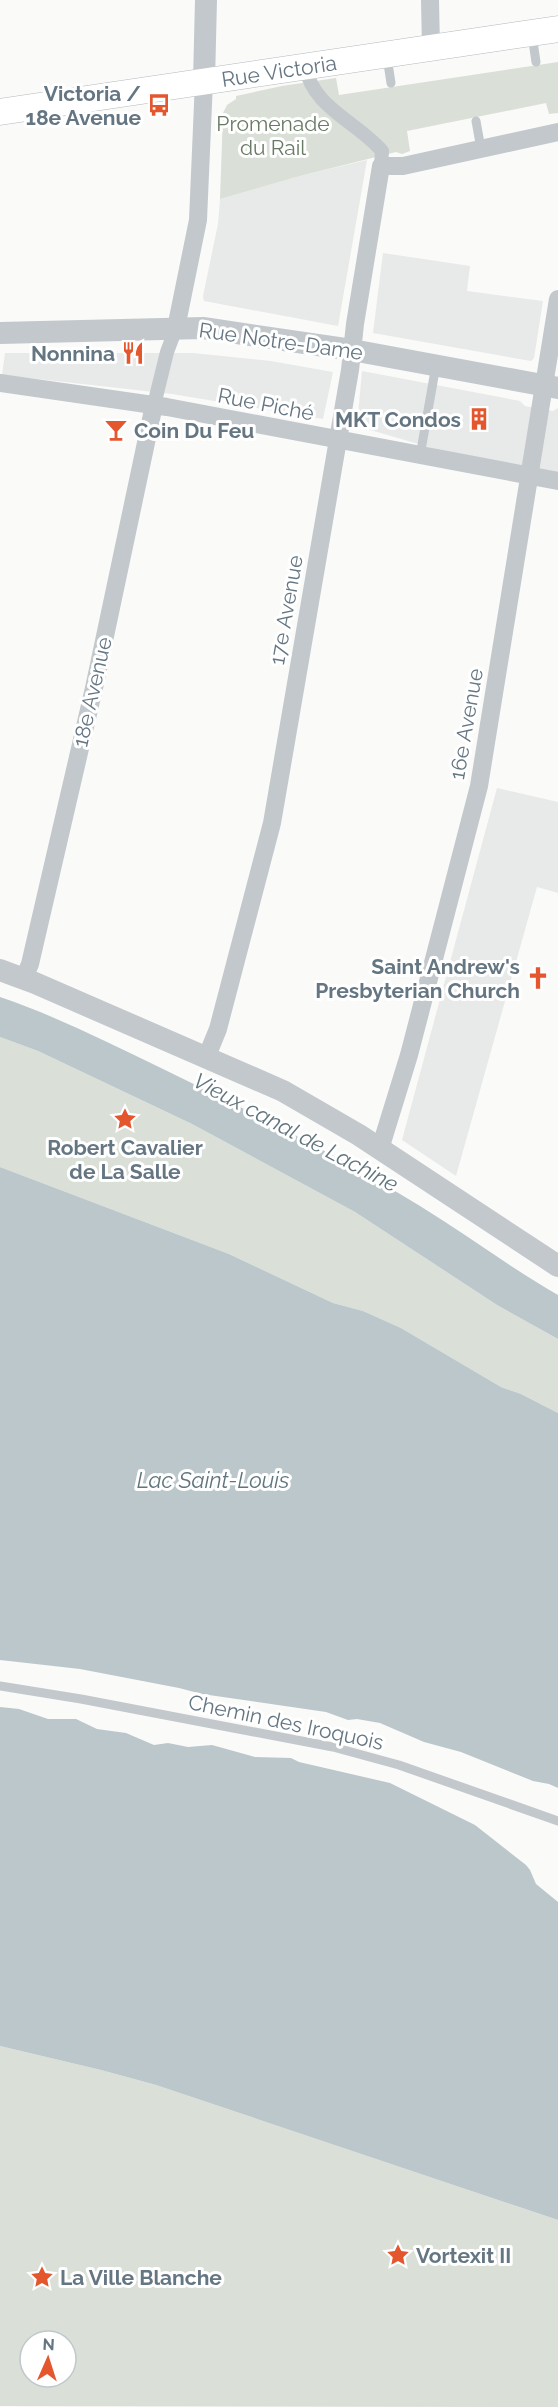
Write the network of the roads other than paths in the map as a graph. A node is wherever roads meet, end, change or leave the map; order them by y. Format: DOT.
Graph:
graph roads {
  1 [pos="206,0"];
  2 [pos="430,0"];
  3 [pos="558,29"];
  4 [pos="531,33"];
  5 [pos="431,48"];
  6 [pos="387,54"];
  7 [pos="536,62"];
  8 [pos="305,66"];
  9 [pos="204,81"];
  10 [pos="391,83"];
  11 [pos="0,112"];
  12 [pos="476,121"];
  13 [pos="558,132"];
  14 [pos="481,149"];
  15 [pos="381,166"];
  16 [pos="558,299"];
  17 [pos="176,328"];
  18 [pos="0,333"];
  19 [pos="352,350"];
  20 [pos="436,365"];
  21 [pos="0,383"];
  22 [pos="551,387"];
  23 [pos="154,405"];
  24 [pos="338,441"];
  25 [pos="420,456"];
  26 [pos="530,477"];
  27 [pos="558,481"];
  28 [pos="0,970"];
  29 [pos="24,978"];
  30 [pos="207,1056"];
  31 [pos="380,1149"];
  32 [pos="558,1266"];
  33 [pos="0,1686"];
  34 [pos="558,1821"];
  1 -- 9 [label="street"];
  2 -- 5 [label="street"];
  3 -- 4 [label="main road, Rue Victoria"];
  4 -- 5 [label="main road, Rue Victoria"];
  4 -- 7 [label="lane"];
  5 -- 6 [label="main road, Rue Victoria"];
  6 -- 8 [label="main road, Rue Victoria"];
  6 -- 10 [label="lane"];
  8 -- 9 [label="main road, Rue Victoria"];
  8 -- 15 [label="street"];
  9 -- 11 [label="main road, Rue Victoria"];
  9 -- 17 [label="street"];
  12 -- 14 [label="lane"];
  13 -- 14 [label="street"];
  14 -- 15 [label="street"];
  15 -- 19 [label="street, 17e Avenue"];
  16 -- 22 [label="street, 16e Avenue"];
  17 -- 18 [label="street, Rue Notre-Dame"];
  17 -- 19 [label="street, Rue Notre-Dame"];
  17 -- 23 [label="street"];
  19 -- 20 [label="street, Rue Notre-Dame"];
  19 -- 24 [label="street, 17e Avenue"];
  20 -- 22 [label="street, Rue Notre-Dame"];
  20 -- 25 [label="lane"];
  21 -- 23 [label="street, Rue Piché"];
  22 -- 26 [label="street, 16e Avenue"];
  23 -- 24 [label="street, Rue Piché"];
  23 -- 29 [label="street, 18e Avenue"];
  24 -- 25 [label="street, Rue Piché"];
  24 -- 30 [label="street, 17e Avenue"];
  25 -- 26 [label="street, Rue Piché"];
  26 -- 27 [label="street, Rue Piché"];
  26 -- 31 [label="street, 16e Avenue"];
  28 -- 29 [label="street"];
  29 -- 30 [label="street"];
  30 -- 31 [label="street"];
  31 -- 32 [label="street"];
  33 -- 34 [label="lane, Chemin des Iroquois"];
}
